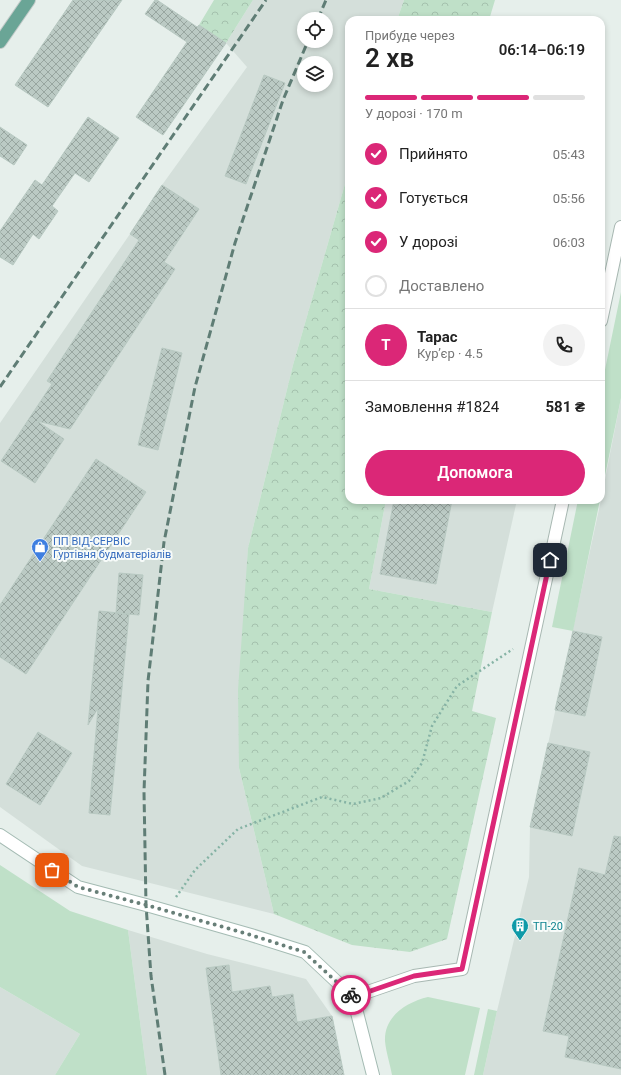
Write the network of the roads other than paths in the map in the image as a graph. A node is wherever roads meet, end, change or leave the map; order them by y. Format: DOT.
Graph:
graph roads {
  1 [pos="29,0"];
  2 [pos="0,42"];
  3 [pos="621,227"];
  4 [pos="605,302"];
  5 [pos="562,504"];
  6 [pos="0,835"];
  7 [pos="353,997"];
  8 [pos="373,1075"];
  1 -- 2 [label="main road"];
  3 -- 4 [label="street"];
  5 -- 7 [label="street"];
  6 -- 7 [label="street"];
  7 -- 8 [label="street"];
}
